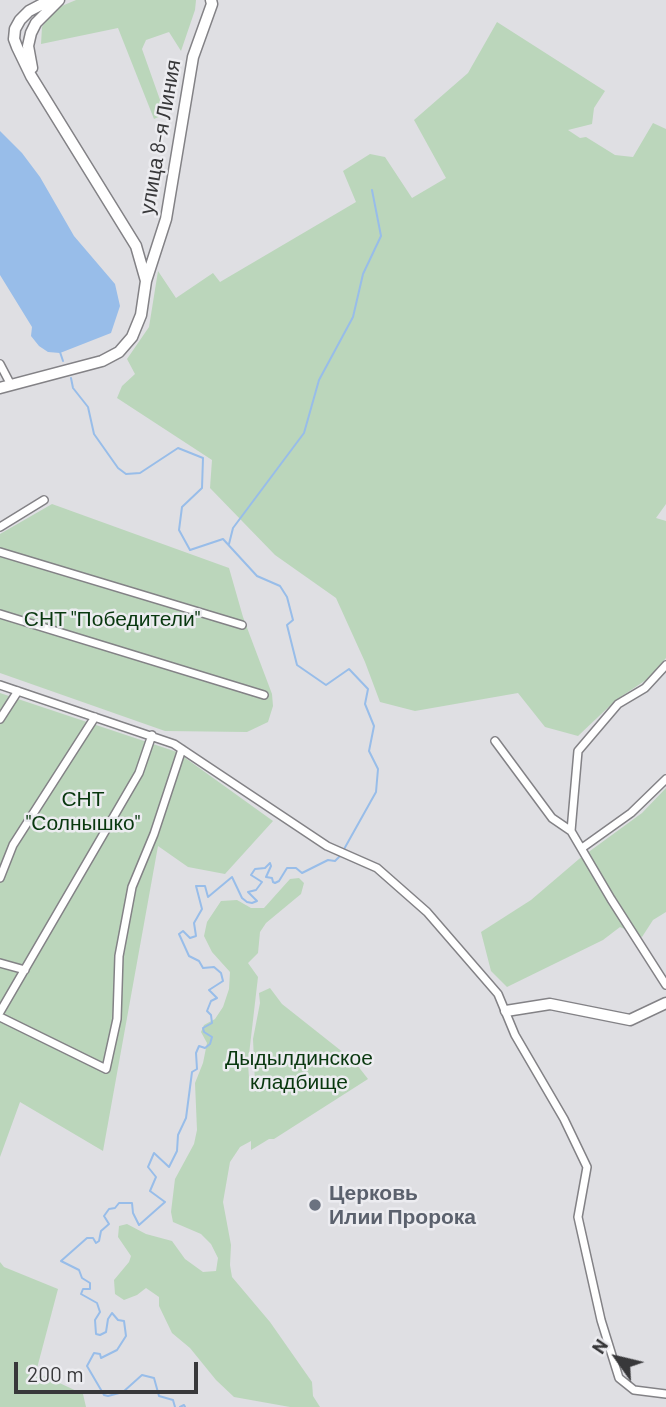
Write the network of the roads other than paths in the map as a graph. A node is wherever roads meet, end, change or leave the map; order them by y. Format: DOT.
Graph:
graph roads {
  1 [pos="50,0"];
  2 [pos="59,0"];
  3 [pos="211,0"];
  4 [pos="19,22"];
  5 [pos="33,29"];
  6 [pos="44,98"];
  7 [pos="146,281"];
  8 [pos="0,364"];
  9 [pos="11,385"];
  10 [pos="0,388"];
  11 [pos="44,500"];
  12 [pos="0,527"];
  13 [pos="0,552"];
  14 [pos="0,614"];
  15 [pos="242,625"];
  16 [pos="666,665"];
  17 [pos="0,685"];
  18 [pos="18,691"];
  19 [pos="264,695"];
  20 [pos="95,717"];
  21 [pos="0,719"];
  22 [pos="152,736"];
  23 [pos="495,741"];
  24 [pos="182,749"];
  25 [pos="666,779"];
  26 [pos="571,831"];
  27 [pos="582,848"];
  28 [pos="0,878"];
  29 [pos="0,963"];
  30 [pos="25,970"];
  31 [pos="666,985"];
  32 [pos="666,1003"];
  33 [pos="506,1011"];
  34 [pos="0,1015"];
  35 [pos="666,1394"];
  1 -- 4 [label="main road"];
  2 -- 5 [label="main road"];
  3 -- 7 [label="main road, улица 8-я Линия"];
  4 -- 5 [label="main road"];
  4 -- 6 [label="main road"];
  5 -- 6 [label="main road"];
  6 -- 7 [label="main road"];
  7 -- 9 [label="main road, улица 8-я Линия"];
  8 -- 9 [label="street"];
  9 -- 10 [label="main road, улица 8-я Линия"];
  11 -- 12 [label="street"];
  13 -- 15 [label="street"];
  14 -- 19 [label="street"];
  16 -- 26 [label="street"];
  17 -- 18 [label="street"];
  18 -- 20 [label="street"];
  18 -- 21 [label="street"];
  20 -- 22 [label="street"];
  20 -- 28 [label="street"];
  22 -- 24 [label="street"];
  22 -- 30 [label="street"];
  23 -- 26 [label="street"];
  24 -- 33 [label="street"];
  24 -- 34 [label="street"];
  25 -- 27 [label="street"];
  26 -- 27 [label="street"];
  27 -- 31 [label="street"];
  29 -- 30 [label="street"];
  30 -- 34 [label="street"];
  32 -- 33 [label="main road"];
  33 -- 35 [label="street"];
}
